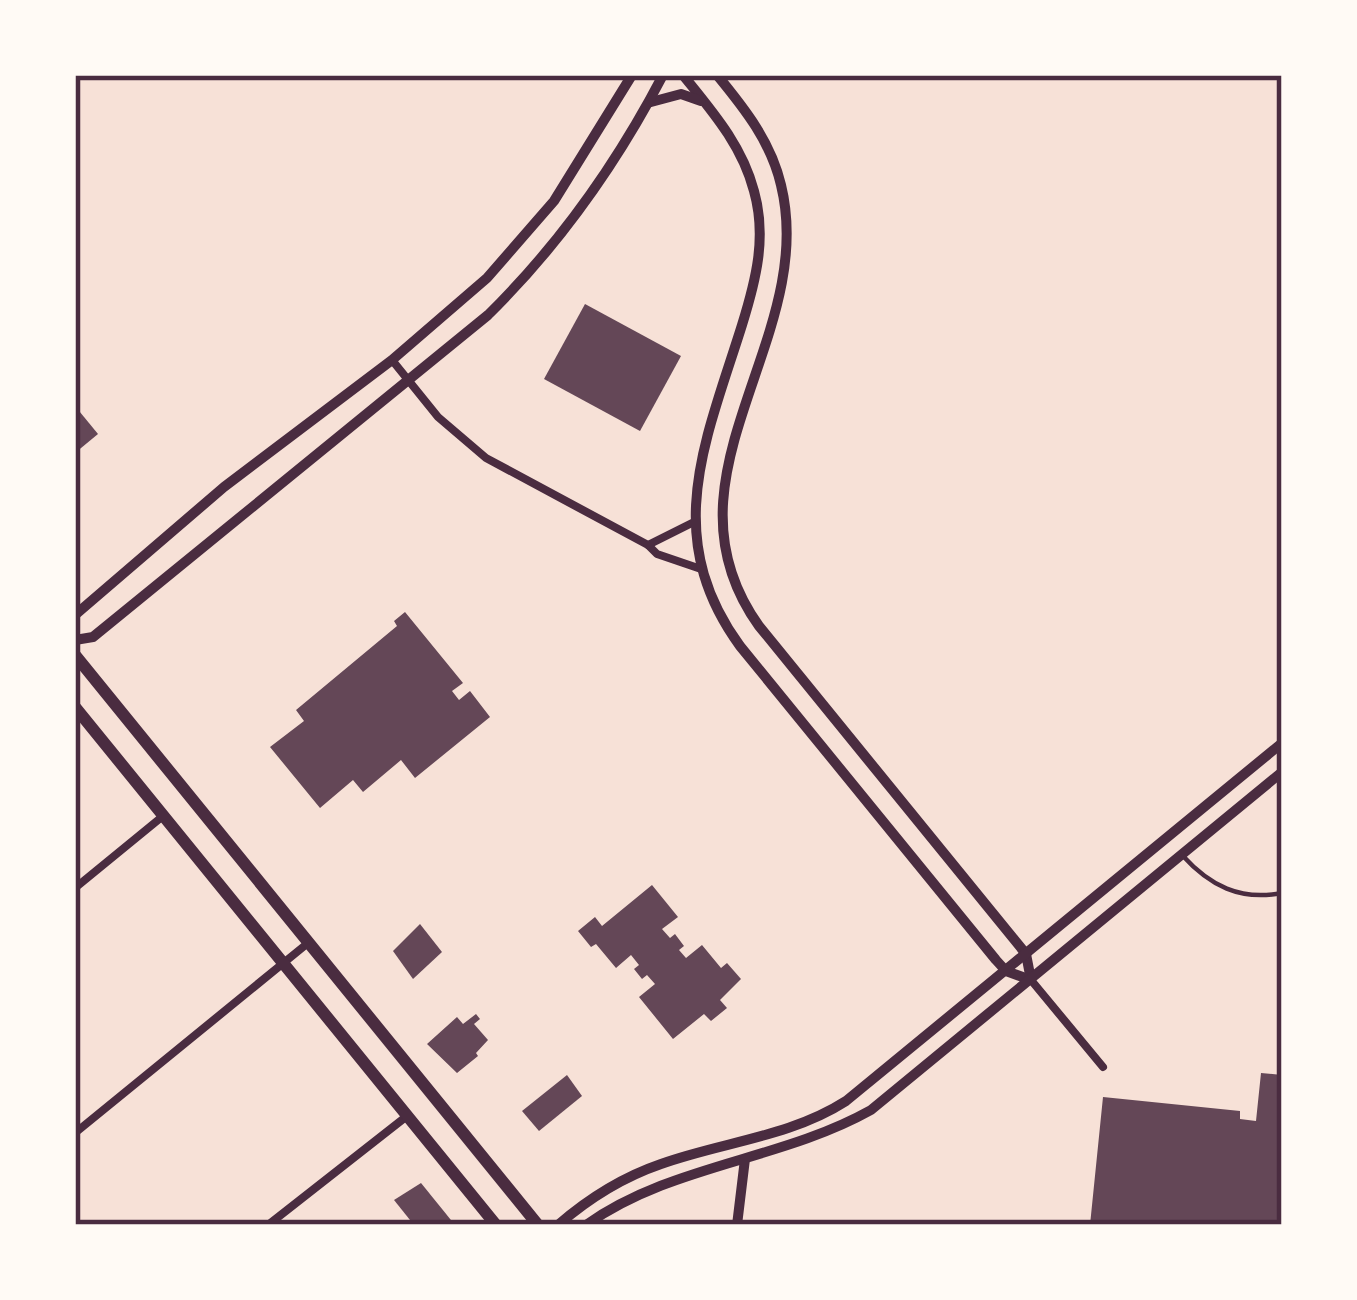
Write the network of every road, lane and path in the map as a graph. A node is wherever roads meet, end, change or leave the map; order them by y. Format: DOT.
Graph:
graph roads {
  1 [pos="632,75"];
  2 [pos="663,75"];
  3 [pos="683,75"];
  4 [pos="717,75"];
  5 [pos="648,103"];
  6 [pos="706,104"];
  7 [pos="392,360"];
  8 [pos="409,381"];
  9 [pos="694,522"];
  10 [pos="648,545"];
  11 [pos="701,569"];
  12 [pos="75,615"];
  13 [pos="75,640"];
  14 [pos="75,656"];
  15 [pos="75,707"];
  16 [pos="1282,743"];
  17 [pos="1282,772"];
  18 [pos="163,816"];
  19 [pos="1182,855"];
  20 [pos="75,888"];
  21 [pos="1282,893"];
  22 [pos="308,943"];
  23 [pos="1026,955"];
  24 [pos="284,963"];
  25 [pos="1006,971"];
  26 [pos="1031,980"];
  27 [pos="1102,1067"];
  28 [pos="407,1116"];
  29 [pos="75,1133"];
  30 [pos="710,1149"];
  31 [pos="745,1160"];
  32 [pos="721,1166"];
  33 [pos="268,1225"];
  34 [pos="496,1225"];
  35 [pos="538,1225"];
  36 [pos="557,1225"];
  37 [pos="586,1225"];
  38 [pos="737,1225"];
  1 -- 7 [label="street"];
  2 -- 5 [label="street"];
  3 -- 6 [label="street"];
  4 -- 23 [label="street"];
  5 -- 6 [label="street"];
  5 -- 8 [label="street"];
  6 -- 9 [label="street"];
  7 -- 8 [label="street"];
  7 -- 12 [label="street"];
  8 -- 10 [label="street"];
  8 -- 13 [label="street"];
  9 -- 10 [label="street"];
  9 -- 11 [label="street"];
  10 -- 11 [label="street"];
  11 -- 25 [label="street"];
  14 -- 22 [label="main road"];
  15 -- 18 [label="main road"];
  16 -- 23 [label="street"];
  17 -- 19 [label="street"];
  18 -- 20 [label="street"];
  18 -- 24 [label="main road"];
  19 -- 21 [label="lane"];
  19 -- 26 [label="street"];
  22 -- 24 [label="street"];
  22 -- 35 [label="main road"];
  23 -- 25 [label="street"];
  23 -- 26 [label="street"];
  24 -- 28 [label="main road"];
  24 -- 29 [label="street"];
  25 -- 26 [label="street"];
  25 -- 30 [label="street"];
  26 -- 27 [label="street"];
  26 -- 31 [label="street"];
  28 -- 33 [label="street"];
  28 -- 34 [label="main road"];
  30 -- 32 [label="street"];
  30 -- 36 [label="street"];
  31 -- 32 [label="street"];
  31 -- 38 [label="street"];
  32 -- 37 [label="street"];
}
